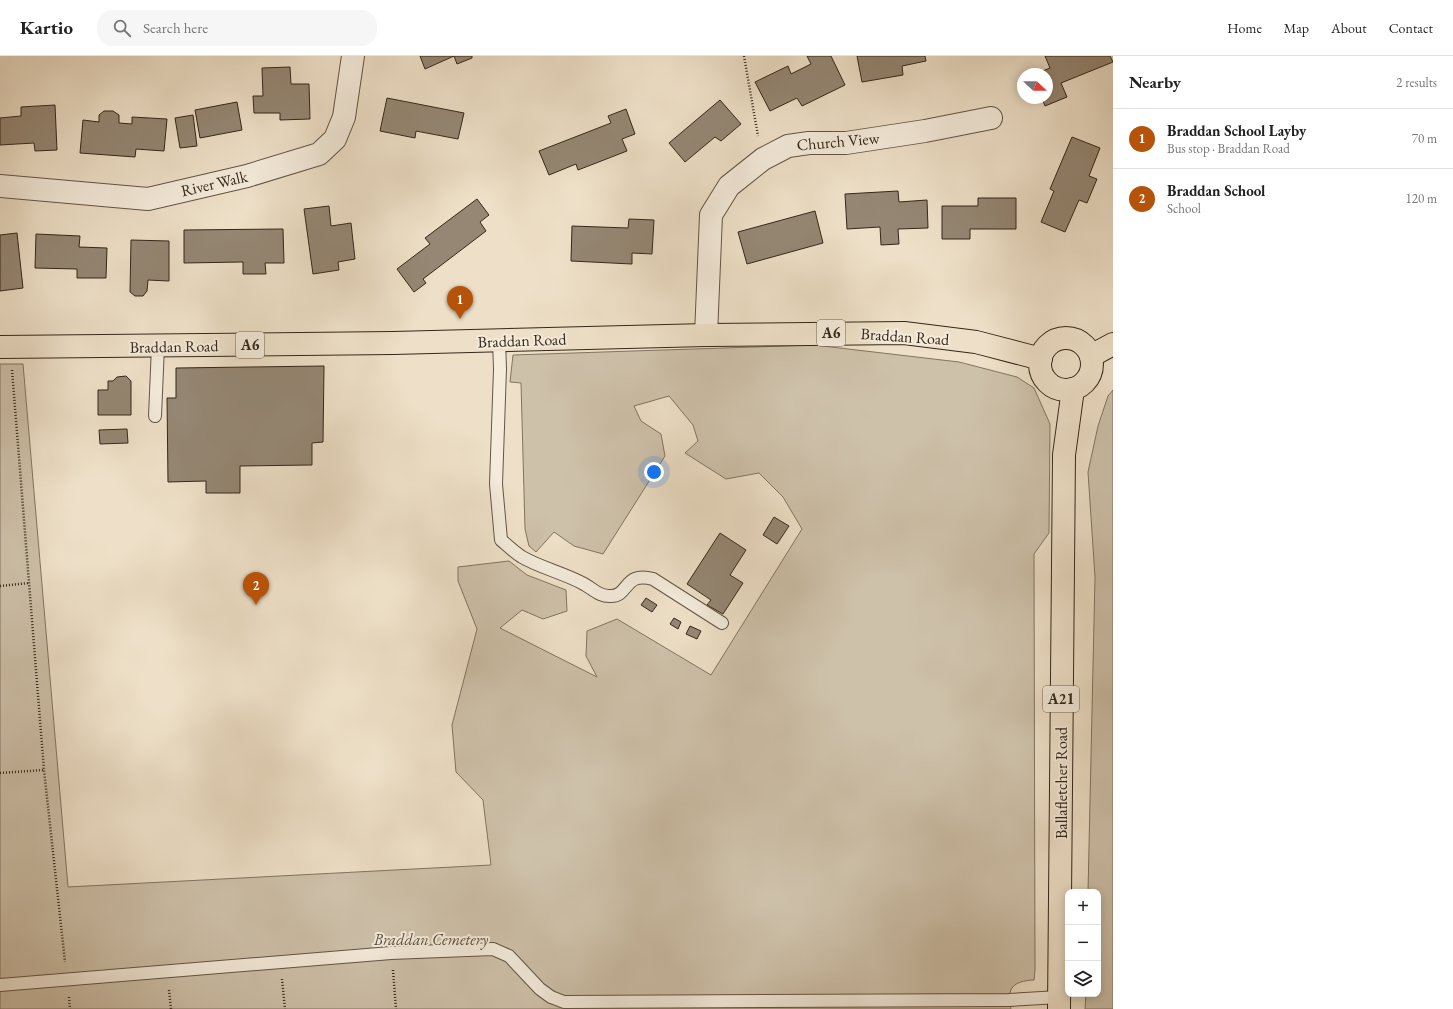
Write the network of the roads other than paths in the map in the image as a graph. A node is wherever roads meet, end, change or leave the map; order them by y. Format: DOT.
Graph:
graph roads {
  1 [pos="353,56"];
  2 [pos="991,118"];
  3 [pos="0,186"];
  4 [pos="706,335"];
  5 [pos="499,340"];
  6 [pos="1113,344"];
  7 [pos="158,346"];
  8 [pos="6,347"];
  9 [pos="1091,356"];
  10 [pos="1041,359"];
  11 [pos="1073,389"];
  12 [pos="155,416"];
  13 [pos="722,623"];
  14 [pos="0,985"];
  15 [pos="551,1003"];
  16 [pos="1059,1003"];
  17 [pos="1000,1005"];
  1 -- 3 [label="street, River Walk"];
  2 -- 4 [label="street, Church View"];
  4 -- 5 [label="main road, Braddan Road / A6"];
  4 -- 10 [label="main road, Braddan Road / A6"];
  5 -- 7 [label="main road, Braddan Road / A6"];
  5 -- 13 [label="lane"];
  6 -- 9 [label="main road"];
  7 -- 8 [label="main road, Braddan Road / A6"];
  7 -- 12 [label="lane"];
  9 -- 10 [label="main road"];
  9 -- 11 [label="main road"];
  10 -- 11 [label="main road"];
  11 -- 16 [label="main road, Ballafletcher Road / A21"];
  14 -- 15 [label="lane"];
  15 -- 17 [label="lane"];
  16 -- 17 [label="lane"];
}
